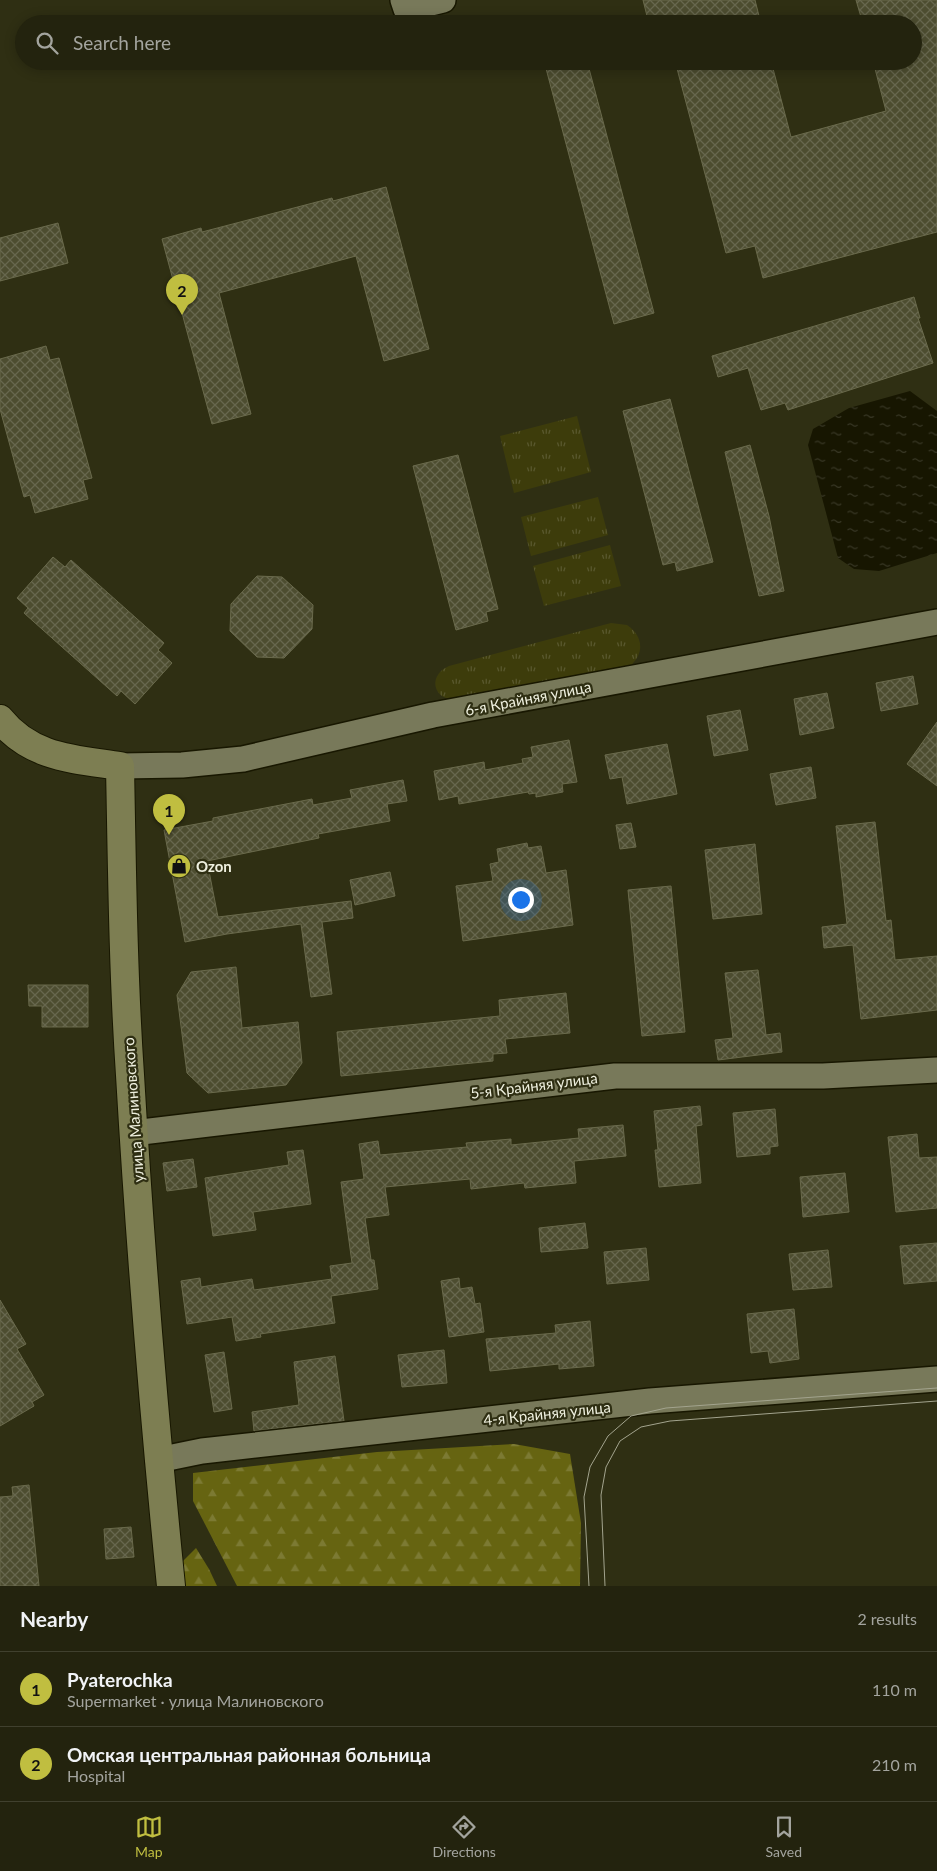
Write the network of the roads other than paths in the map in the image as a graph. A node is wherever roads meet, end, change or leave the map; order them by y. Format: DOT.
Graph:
graph roads {
  1 [pos="404,0"];
  2 [pos="443,0"];
  3 [pos="937,622"];
  4 [pos="0,719"];
  5 [pos="120,766"];
  6 [pos="937,1070"];
  7 [pos="133,1133"];
  8 [pos="937,1379"];
  9 [pos="158,1460"];
  10 [pos="171,1586"];
  1 -- 2 [label="street"];
  3 -- 5 [label="street, 6-я Крайняя улица"];
  4 -- 5 [label="street"];
  5 -- 7 [label="street, улица Малиновского"];
  6 -- 7 [label="street, 5-я Крайняя улица"];
  7 -- 9 [label="street, улица Малиновского"];
  8 -- 9 [label="street, 4-я Крайняя улица"];
  9 -- 10 [label="street, улица Малиновского"];
}
